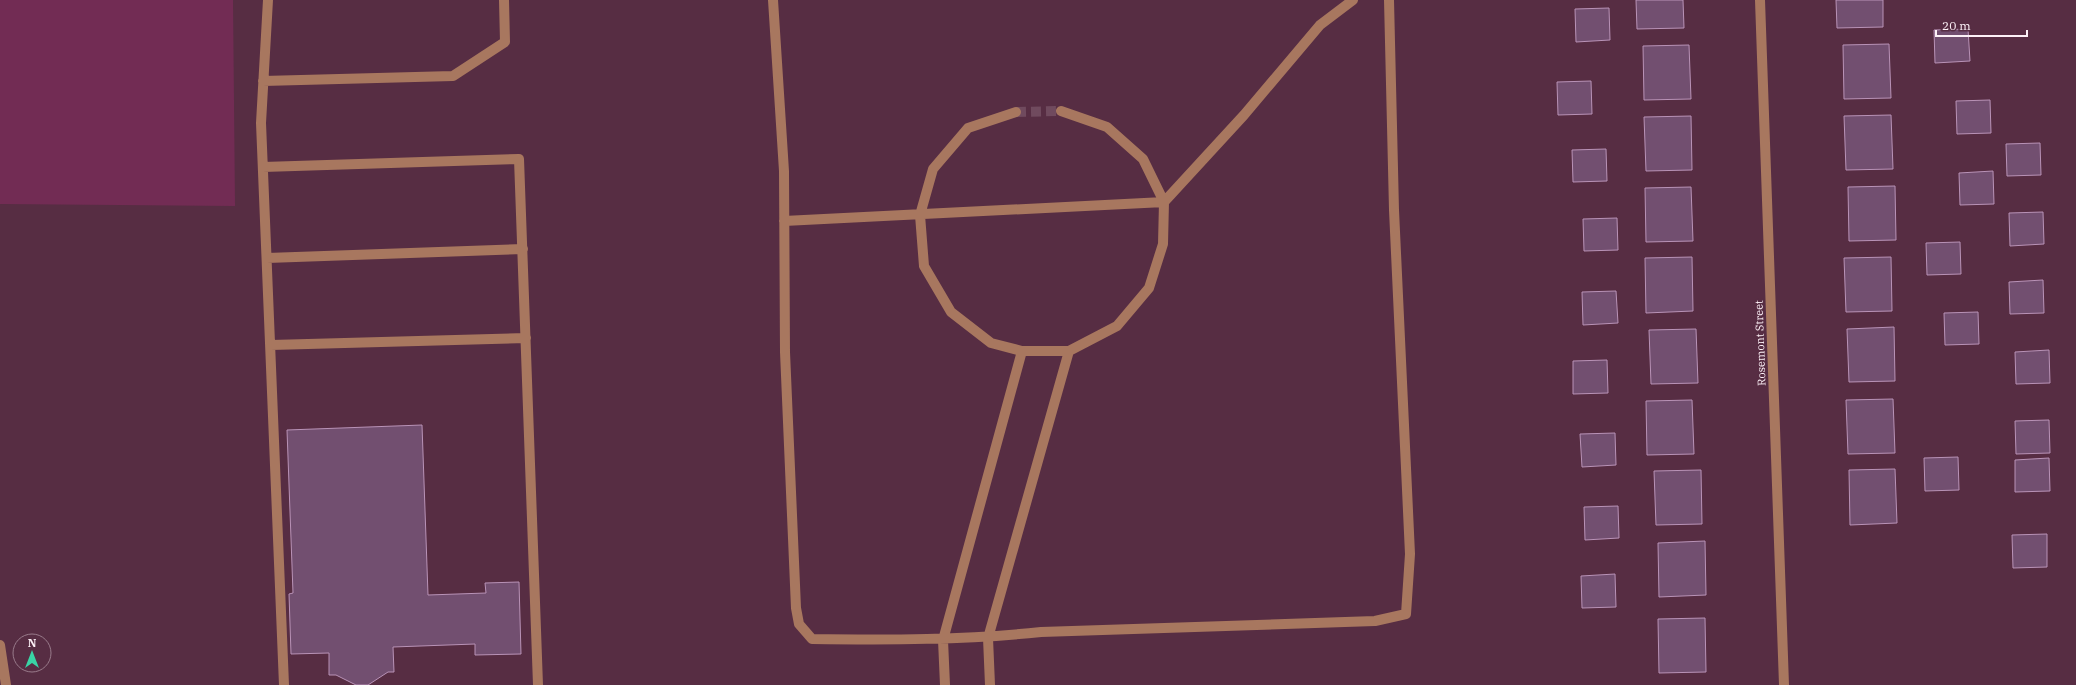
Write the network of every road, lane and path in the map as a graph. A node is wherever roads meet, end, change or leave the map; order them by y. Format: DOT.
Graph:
graph roads {
  1 [pos="268,0"];
  2 [pos="504,0"];
  3 [pos="773,0"];
  4 [pos="1353,0"];
  5 [pos="1389,0"];
  6 [pos="1760,0"];
  7 [pos="263,81"];
  8 [pos="1061,111"];
  9 [pos="1016,112"];
  10 [pos="263,167"];
  11 [pos="1164,202"];
  12 [pos="920,215"];
  13 [pos="784,221"];
  14 [pos="523,249"];
  15 [pos="267,258"];
  16 [pos="526,338"];
  17 [pos="271,345"];
  18 [pos="1022,350"];
  19 [pos="1069,351"];
  20 [pos="988,638"];
  21 [pos="943,640"];
  22 [pos="0,645"];
  23 [pos="6,685"];
  24 [pos="284,685"];
  25 [pos="538,685"];
  26 [pos="945,685"];
  27 [pos="990,685"];
  28 [pos="1784,685"];
  1 -- 7 [label="street"];
  2 -- 7 [label="street"];
  3 -- 13 [label="street"];
  4 -- 11 [label="street"];
  5 -- 20 [label="street"];
  6 -- 28 [label="street, Rosemont Street"];
  7 -- 10 [label="street"];
  8 -- 11 [label="street"];
  9 -- 12 [label="street"];
  10 -- 14 [label="street"];
  10 -- 15 [label="street"];
  11 -- 12 [label="street"];
  11 -- 19 [label="street"];
  12 -- 13 [label="street"];
  12 -- 18 [label="street"];
  13 -- 21 [label="street"];
  14 -- 15 [label="street"];
  14 -- 16 [label="street"];
  15 -- 17 [label="street"];
  16 -- 17 [label="street"];
  16 -- 25 [label="street"];
  17 -- 24 [label="street"];
  18 -- 19 [label="street"];
  18 -- 21 [label="street"];
  19 -- 20 [label="street"];
  20 -- 21 [label="street"];
  20 -- 27 [label="street"];
  21 -- 26 [label="street"];
  22 -- 23 [label="street"];
}
